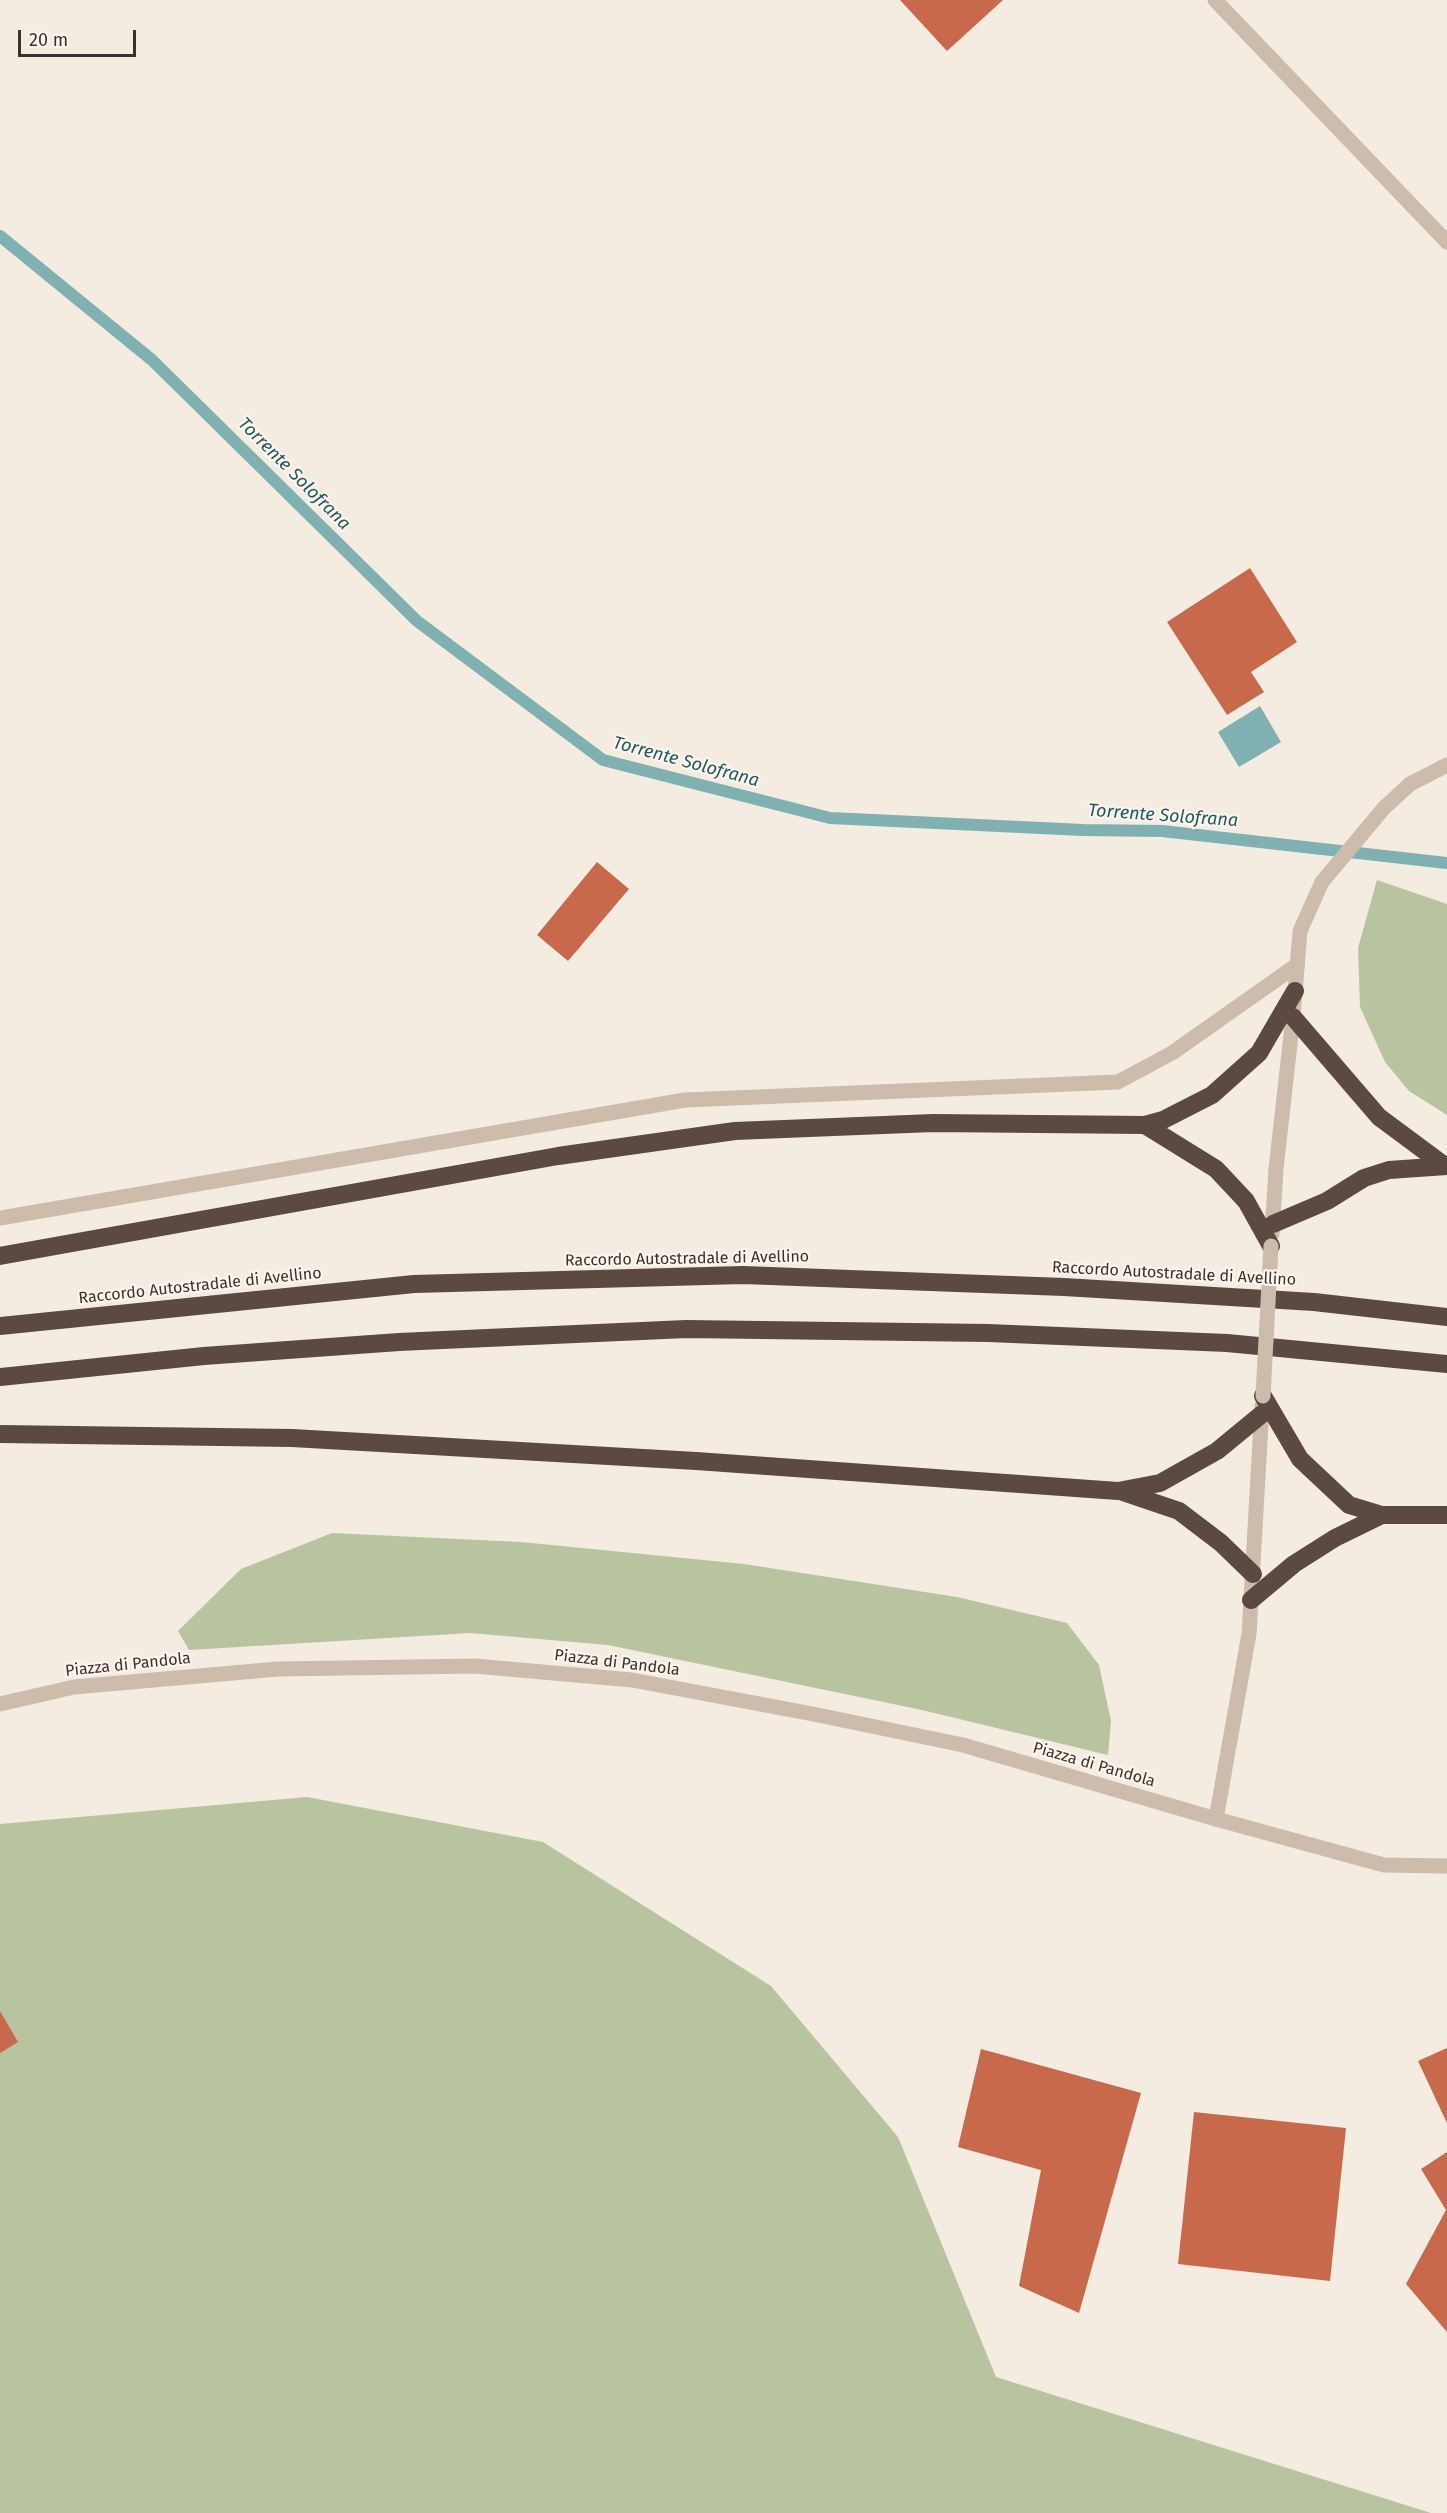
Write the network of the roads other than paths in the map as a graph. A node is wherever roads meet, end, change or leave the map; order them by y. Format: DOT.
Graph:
graph roads {
  1 [pos="1215,0"];
  2 [pos="1447,242"];
  3 [pos="1447,765"];
  4 [pos="1297,965"];
  5 [pos="1295,991"];
  6 [pos="1293,1017"];
  7 [pos="1144,1125"];
  8 [pos="1446,1166"];
  9 [pos="0,1218"];
  10 [pos="1273,1224"];
  11 [pos="1271,1246"];
  12 [pos="0,1256"];
  13 [pos="1447,1317"];
  14 [pos="0,1326"];
  15 [pos="1447,1364"];
  16 [pos="0,1377"];
  17 [pos="1262,1405"];
  18 [pos="0,1434"];
  19 [pos="1118,1491"];
  20 [pos="1382,1515"];
  21 [pos="1447,1515"];
  22 [pos="1253,1574"];
  23 [pos="1251,1600"];
  24 [pos="0,1704"];
  25 [pos="1216,1819"];
  26 [pos="1447,1866"];
  1 -- 2 [label="street"];
  3 -- 4 [label="street"];
  4 -- 5 [label="street"];
  4 -- 9 [label="street"];
  5 -- 6 [label="street"];
  5 -- 7 [label="highway"];
  6 -- 8 [label="highway"];
  6 -- 10 [label="street"];
  7 -- 11 [label="highway"];
  7 -- 12 [label="highway"];
  8 -- 10 [label="highway"];
  10 -- 11 [label="street"];
  11 -- 17 [label="street, bridge"];
  13 -- 14 [label="highway, Raccordo Autostradale di Avellino"];
  15 -- 16 [label="highway"];
  17 -- 19 [label="highway"];
  17 -- 20 [label="highway"];
  17 -- 22 [label="street"];
  18 -- 19 [label="highway"];
  19 -- 22 [label="highway"];
  20 -- 21 [label="highway"];
  20 -- 23 [label="highway"];
  22 -- 23 [label="street"];
  23 -- 25 [label="street"];
  24 -- 25 [label="street, Piazza di Pandola"];
  25 -- 26 [label="street, Piazza di Pandola"];
}
